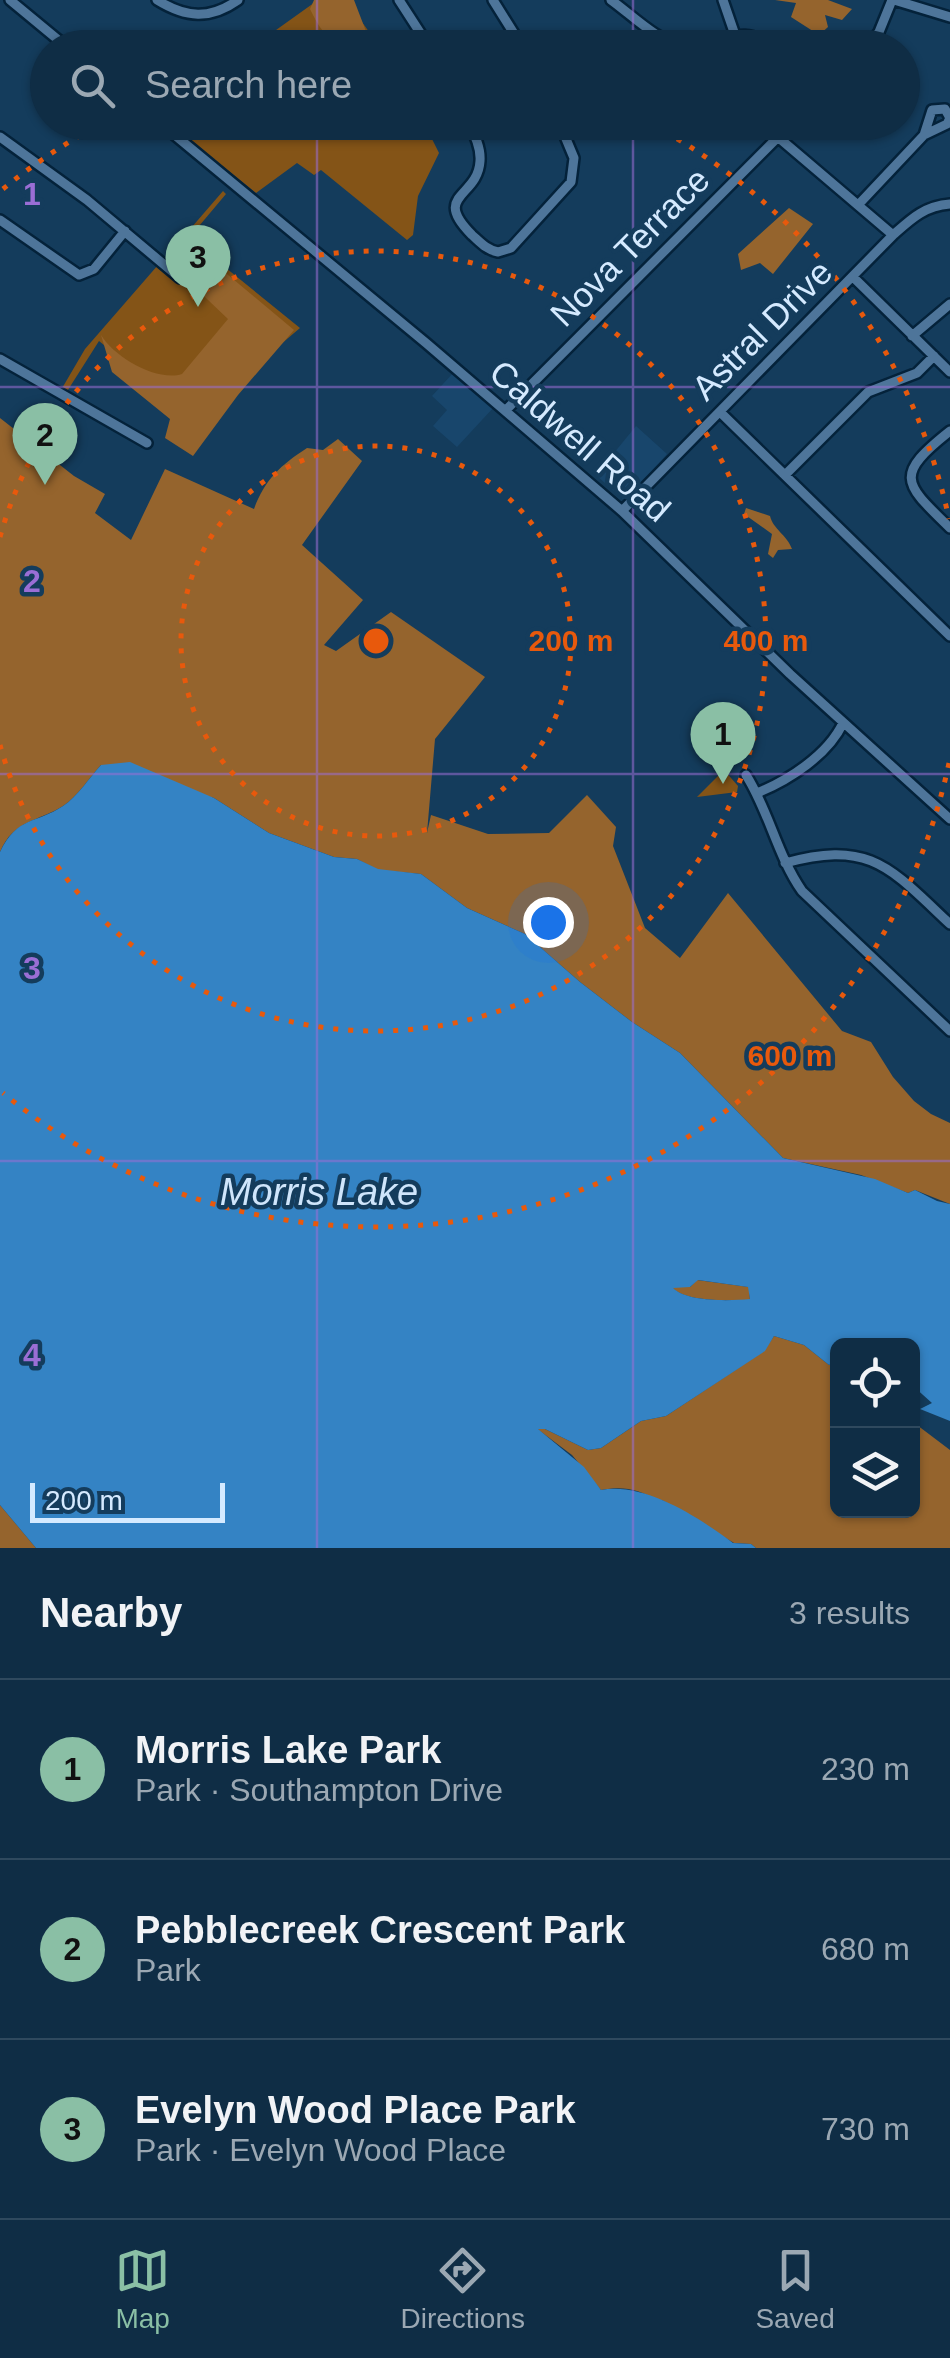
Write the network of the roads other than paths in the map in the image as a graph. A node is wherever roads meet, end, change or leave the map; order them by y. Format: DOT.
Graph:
graph roads {
  1 [pos="10,0"];
  2 [pos="157,0"];
  3 [pos="238,0"];
  4 [pos="399,0"];
  5 [pos="493,0"];
  6 [pos="611,0"];
  7 [pos="723,0"];
  8 [pos="893,0"];
  9 [pos="950,17"];
  10 [pos="46,30"];
  11 [pos="418,30"];
  12 [pos="512,30"];
  13 [pos="657,30"];
  14 [pos="733,30"];
  15 [pos="880,30"];
  16 [pos="924,135"];
  17 [pos="0,137"];
  18 [pos="920,139"];
  19 [pos="180,140"];
  20 [pos="477,140"];
  21 [pos="566,140"];
  22 [pos="777,140"];
  23 [pos="781,140"];
  24 [pos="919,140"];
  25 [pos="859,204"];
  26 [pos="950,204"];
  27 [pos="0,220"];
  28 [pos="125,230"];
  29 [pos="892,235"];
  30 [pos="853,277"];
  31 [pos="180,278"];
  32 [pos="950,304"];
  33 [pos="912,336"];
  34 [pos="934,356"];
  35 [pos="0,359"];
  36 [pos="950,372"];
  37 [pos="506,410"];
  38 [pos="720,412"];
  39 [pos="950,431"];
  40 [pos="146,444"];
  41 [pos="785,475"];
  42 [pos="622,512"];
  43 [pos="950,528"];
  44 [pos="950,636"];
  45 [pos="843,723"];
  46 [pos="746,775"];
  47 [pos="757,793"];
  48 [pos="950,819"];
  49 [pos="786,862"];
  50 [pos="950,924"];
  51 [pos="950,1031"];
  1 -- 10 [label="street"];
  2 -- 3 [label="street"];
  4 -- 11 [label="street"];
  5 -- 12 [label="street"];
  6 -- 13 [label="street"];
  7 -- 14 [label="street"];
  8 -- 9 [label="street"];
  8 -- 15 [label="street"];
  16 -- 18 [label="street"];
  17 -- 28 [label="street"];
  19 -- 37 [label="street, Caldwell Road"];
  20 -- 21 [label="street"];
  22 -- 37 [label="street, Nova Terrace"];
  23 -- 25 [label="street"];
  24 -- 25 [label="street"];
  25 -- 29 [label="street"];
  26 -- 29 [label="street, Astral Drive"];
  27 -- 28 [label="street"];
  28 -- 31 [label="street"];
  29 -- 30 [label="street, Astral Drive"];
  30 -- 33 [label="street"];
  30 -- 38 [label="street, Astral Drive"];
  32 -- 33 [label="street"];
  33 -- 34 [label="street"];
  34 -- 36 [label="street"];
  34 -- 41 [label="street"];
  35 -- 40 [label="street"];
  37 -- 42 [label="street, Caldwell Road"];
  38 -- 41 [label="street"];
  38 -- 42 [label="street, Astral Drive"];
  39 -- 43 [label="street"];
  41 -- 44 [label="street"];
  42 -- 45 [label="street, Caldwell Road"];
  45 -- 47 [label="street"];
  45 -- 48 [label="street, Caldwell Road"];
  46 -- 47 [label="street"];
  47 -- 49 [label="street"];
  49 -- 50 [label="street"];
  49 -- 51 [label="street"];
}
